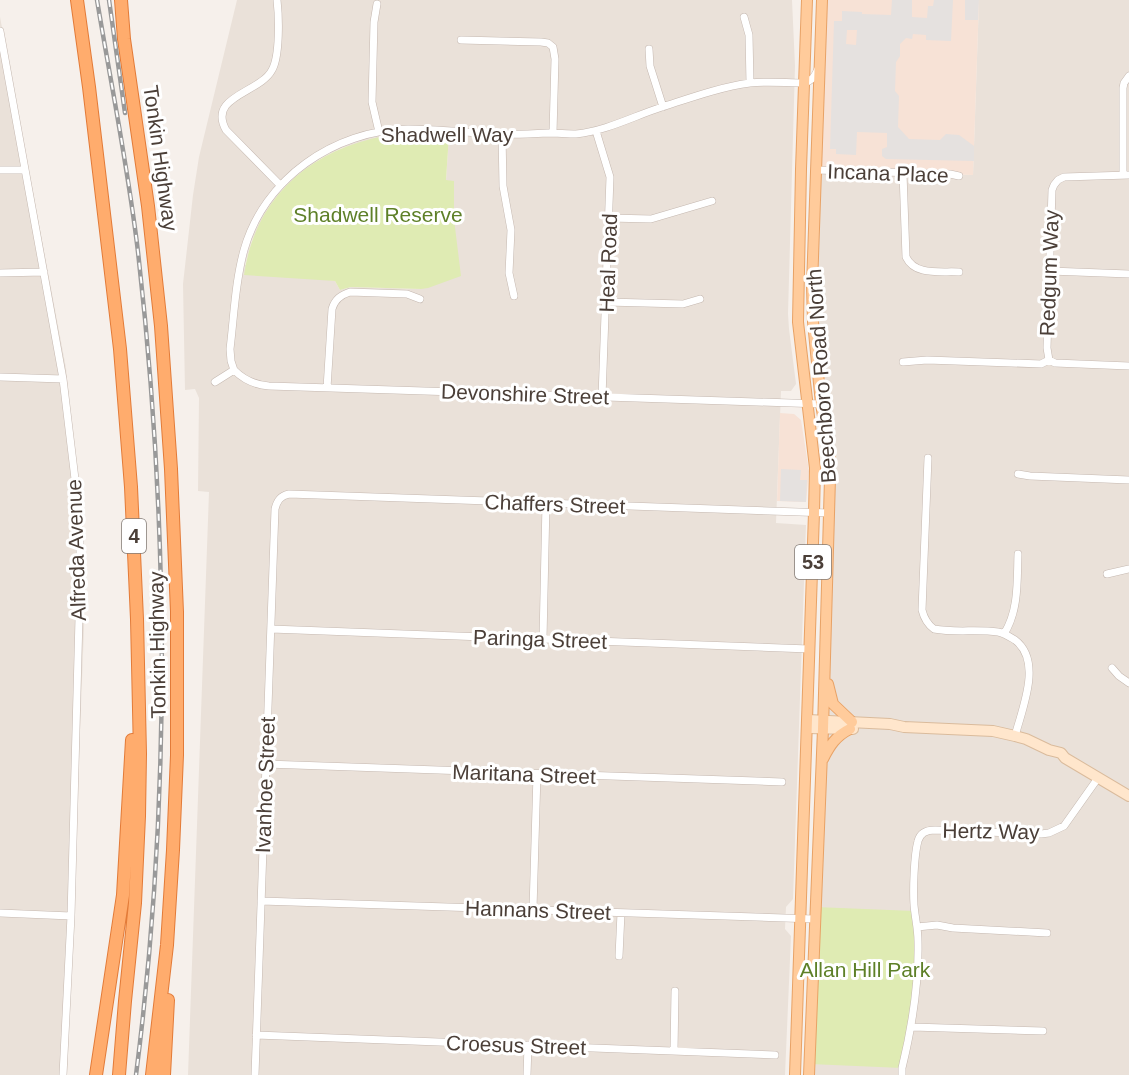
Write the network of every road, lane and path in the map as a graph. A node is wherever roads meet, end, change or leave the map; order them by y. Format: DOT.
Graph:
graph roads {
  1 [pos="77,0"];
  2 [pos="121,0"];
  3 [pos="277,0"];
  4 [pos="801,0"];
  5 [pos="807,0"];
  6 [pos="822,0"];
  7 [pos="377,4"];
  8 [pos="744,17"];
  9 [pos="0,31"];
  10 [pos="460,40"];
  11 [pos="649,49"];
  12 [pos="805,50"];
  13 [pos="819,66"];
  14 [pos="1129,76"];
  15 [pos="750,83"];
  16 [pos="804,84"];
  17 [pos="818,102"];
  18 [pos="663,107"];
  19 [pos="596,131"];
  20 [pos="379,132"];
  21 [pos="553,133"];
  22 [pos="502,134"];
  23 [pos="801,152"];
  24 [pos="0,170"];
  25 [pos="24,170"];
  26 [pos="816,170"];
  27 [pos="903,173"];
  28 [pos="1126,175"];
  29 [pos="959,176"];
  30 [pos="280,185"];
  31 [pos="800,192"];
  32 [pos="712,201"];
  33 [pos="609,218"];
  34 [pos="1050,271"];
  35 [pos="44,272"];
  36 [pos="959,272"];
  37 [pos="0,273"];
  38 [pos="1129,274"];
  39 [pos="514,296"];
  40 [pos="420,299"];
  41 [pos="700,299"];
  42 [pos="606,302"];
  43 [pos="1049,360"];
  44 [pos="903,362"];
  45 [pos="1129,366"];
  46 [pos="234,370"];
  47 [pos="0,377"];
  48 [pos="63,379"];
  49 [pos="215,381"];
  50 [pos="327,388"];
  51 [pos="602,397"];
  52 [pos="807,403"];
  53 [pos="821,404"];
  54 [pos="928,458"];
  55 [pos="1018,474"];
  56 [pos="1129,480"];
  57 [pos="281,497"];
  58 [pos="546,503"];
  59 [pos="814,513"];
  60 [pos="829,513"];
  61 [pos="1017,554"];
  62 [pos="1129,569"];
  63 [pos="1107,574"];
  64 [pos="271,629"];
  65 [pos="1004,634"];
  66 [pos="543,639"];
  67 [pos="809,649"];
  68 [pos="138,651"];
  69 [pos="825,666"];
  70 [pos="1112,668"];
  71 [pos="1129,683"];
  72 [pos="807,724"];
  73 [pos="823,725"];
  74 [pos="851,726"];
  75 [pos="1015,735"];
  76 [pos="821,761"];
  77 [pos="266,764"];
  78 [pos="537,774"];
  79 [pos="1098,778"];
  80 [pos="782,782"];
  81 [pos="1129,796"];
  82 [pos="170,897"];
  83 [pos="261,901"];
  84 [pos="533,909"];
  85 [pos="0,913"];
  86 [pos="621,913"];
  87 [pos="71,916"];
  88 [pos="801,919"];
  89 [pos="814,919"];
  90 [pos="917,927"];
  91 [pos="1047,933"];
  92 [pos="619,956"];
  93 [pos="675,991"];
  94 [pos="912,1027"];
  95 [pos="1043,1032"];
  96 [pos="256,1035"];
  97 [pos="528,1045"];
  98 [pos="674,1051"];
  99 [pos="775,1054"];
  100 [pos="63,1075"];
  101 [pos="96,1075"];
  102 [pos="119,1075"];
  103 [pos="152,1075"];
  104 [pos="164,1075"];
  105 [pos="255,1075"];
  106 [pos="526,1075"];
  107 [pos="795,1075"];
  108 [pos="809,1075"];
  109 [pos="902,1075"];
  1 -- 68 [label="highway, Tonkin Highway / 4"];
  2 -- 82 [label="highway, Tonkin Highway / 4"];
  3 -- 30 [label="street"];
  4 -- 12 [label="main road"];
  5 -- 12 [label="main road, Beechboro Road North / 53"];
  6 -- 13 [label="main road, Beechboro Road North / 53"];
  7 -- 20 [label="street"];
  8 -- 15 [label="street"];
  9 -- 25 [label="street, Alfreda Avenue"];
  10 -- 21 [label="street"];
  11 -- 18 [label="street"];
  12 -- 16 [label="main road, Beechboro Road North / 53"];
  13 -- 16 [label="street"];
  13 -- 17 [label="main road, Beechboro Road North / 53"];
  14 -- 28 [label="street"];
  15 -- 16 [label="street, Shadwell Way"];
  15 -- 18 [label="street, Shadwell Way"];
  16 -- 17 [label="street"];
  16 -- 23 [label="main road, Beechboro Road North / 53"];
  17 -- 26 [label="main road, Beechboro Road North / 53"];
  18 -- 19 [label="street, Shadwell Way"];
  19 -- 21 [label="street, Shadwell Way"];
  19 -- 33 [label="street, Heal Road"];
  20 -- 22 [label="street, Shadwell Way"];
  20 -- 30 [label="street, Shadwell Way"];
  21 -- 22 [label="street, Shadwell Way"];
  22 -- 39 [label="street"];
  23 -- 26 [label="street"];
  23 -- 31 [label="main road, Beechboro Road North / 53"];
  24 -- 25 [label="street"];
  25 -- 35 [label="street, Alfreda Avenue"];
  26 -- 27 [label="street, Incana Place"];
  26 -- 31 [label="street"];
  26 -- 53 [label="main road, Beechboro Road North / 53"];
  27 -- 29 [label="street, Incana Place"];
  27 -- 36 [label="street"];
  28 -- 34 [label="street, Redgum Way"];
  30 -- 46 [label="street, Shadwell Way"];
  31 -- 52 [label="main road, Beechboro Road North / 53"];
  32 -- 33 [label="street"];
  33 -- 42 [label="street, Heal Road"];
  34 -- 38 [label="street"];
  34 -- 43 [label="street, Redgum Way"];
  35 -- 37 [label="street"];
  35 -- 48 [label="street, Alfreda Avenue"];
  40 -- 50 [label="street"];
  41 -- 42 [label="street"];
  42 -- 51 [label="street, Heal Road"];
  43 -- 44 [label="street"];
  43 -- 45 [label="street, Redgum Way"];
  46 -- 49 [label="street"];
  46 -- 50 [label="street, Devonshire Street"];
  47 -- 48 [label="street"];
  48 -- 87 [label="street, Alfreda Avenue"];
  50 -- 51 [label="street, Devonshire Street"];
  51 -- 52 [label="street, Devonshire Street"];
  52 -- 53 [label="street, Devonshire Street"];
  52 -- 59 [label="main road, Beechboro Road North / 53"];
  53 -- 60 [label="main road, Beechboro Road North / 53"];
  54 -- 65 [label="street"];
  55 -- 56 [label="street"];
  57 -- 58 [label="street, Chaffers Street"];
  57 -- 64 [label="street, Ivanhoe Street"];
  58 -- 59 [label="street, Chaffers Street"];
  58 -- 66 [label="street"];
  59 -- 60 [label="street, Chaffers Street"];
  59 -- 67 [label="main road, Beechboro Road North / 53"];
  60 -- 69 [label="main road, Beechboro Road North / 53"];
  61 -- 65 [label="street"];
  62 -- 63 [label="street"];
  64 -- 66 [label="street, Paringa Street"];
  64 -- 77 [label="street, Ivanhoe Street"];
  65 -- 75 [label="street"];
  66 -- 67 [label="street, Paringa Street"];
  67 -- 72 [label="main road, Beechboro Road North / 53"];
  68 -- 101 [label="highway"];
  68 -- 102 [label="highway, Tonkin Highway / 4"];
  69 -- 73 [label="main road, Beechboro Road North / 53"];
  69 -- 74 [label="main road"];
  70 -- 71 [label="street"];
  72 -- 73 [label="street"];
  72 -- 88 [label="main road, Beechboro Road North / 53"];
  73 -- 74 [label="street"];
  73 -- 76 [label="main road, Beechboro Road North / 53"];
  74 -- 75 [label="street"];
  74 -- 76 [label="main road"];
  75 -- 79 [label="street"];
  76 -- 89 [label="main road, Beechboro Road North / 53"];
  77 -- 78 [label="street, Maritana Street"];
  77 -- 83 [label="street, Ivanhoe Street"];
  78 -- 80 [label="street, Maritana Street"];
  78 -- 84 [label="street"];
  79 -- 81 [label="street"];
  79 -- 90 [label="street, Hertz Way"];
  82 -- 103 [label="highway, Tonkin Highway / 4"];
  82 -- 104 [label="highway"];
  83 -- 84 [label="street, Hannans Street"];
  83 -- 96 [label="street, Ivanhoe Street"];
  84 -- 86 [label="street, Hannans Street"];
  85 -- 87 [label="street"];
  86 -- 88 [label="street, Hannans Street"];
  86 -- 92 [label="street"];
  87 -- 100 [label="street, Alfreda Avenue"];
  88 -- 89 [label="street, Hannans Street"];
  88 -- 107 [label="main road, Beechboro Road North / 53"];
  89 -- 108 [label="main road, Beechboro Road North / 53"];
  90 -- 91 [label="street"];
  90 -- 94 [label="street, Hertz Way"];
  93 -- 98 [label="street"];
  94 -- 95 [label="street"];
  94 -- 109 [label="street, Hertz Way"];
  96 -- 97 [label="street, Croesus Street"];
  96 -- 105 [label="street, Ivanhoe Street"];
  97 -- 98 [label="street, Croesus Street"];
  97 -- 106 [label="street"];
  98 -- 99 [label="street, Croesus Street"];
}
